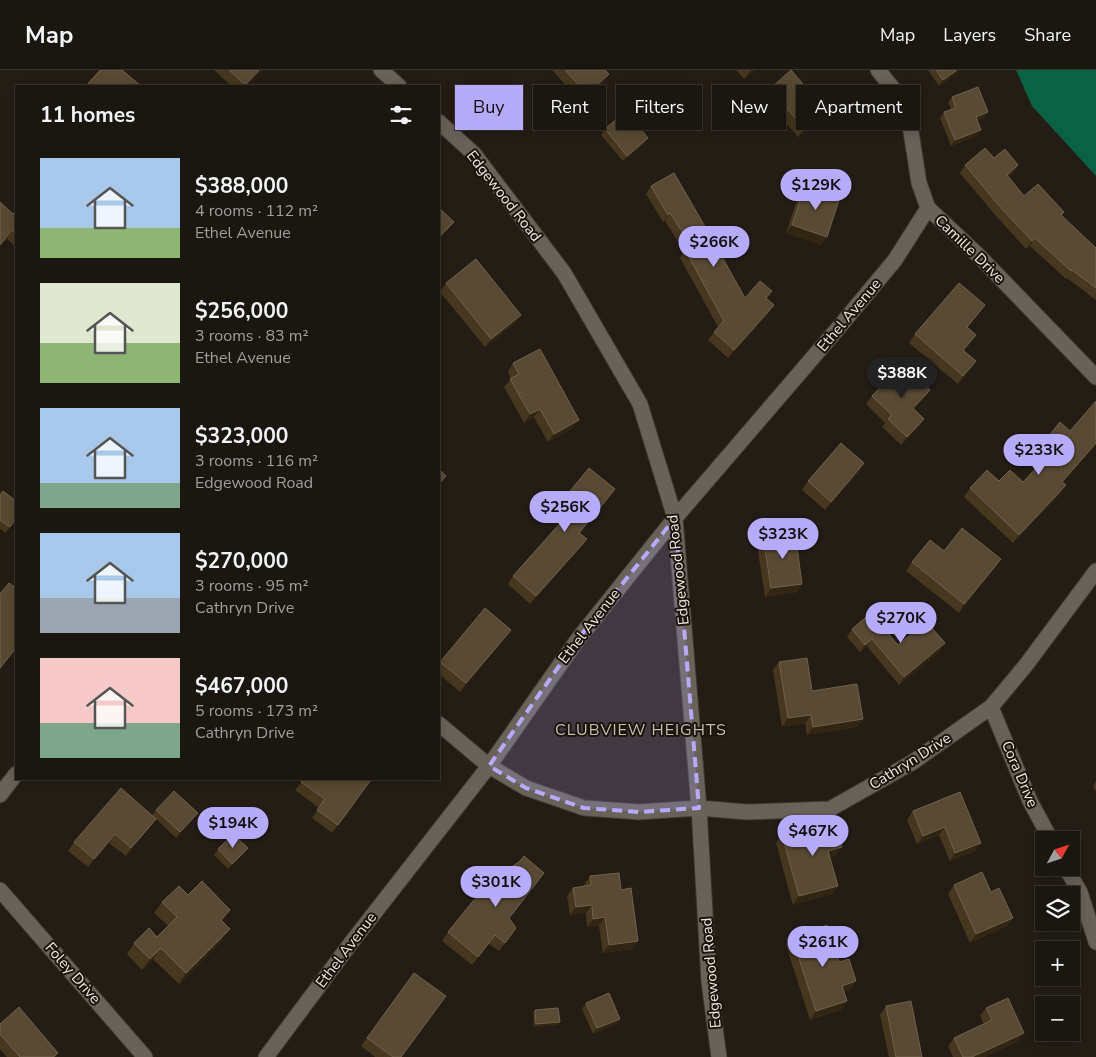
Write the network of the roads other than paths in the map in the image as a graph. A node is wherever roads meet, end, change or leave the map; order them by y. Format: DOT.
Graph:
graph roads {
  1 [pos="381,70"];
  2 [pos="878,70"];
  3 [pos="398,85"];
  4 [pos="440,123"];
  5 [pos="928,208"];
  6 [pos="1096,377"];
  7 [pos="675,518"];
  8 [pos="1096,570"];
  9 [pos="991,707"];
  10 [pos="440,725"];
  11 [pos="489,766"];
  12 [pos="15,775"];
  13 [pos="0,795"];
  14 [pos="699,808"];
  15 [pos="1046,831"];
  16 [pos="1071,876"];
  17 [pos="0,890"];
  18 [pos="1096,942"];
  19 [pos="145,1057"];
  20 [pos="266,1057"];
  21 [pos="719,1057"];
  1 -- 3 [label="street"];
  2 -- 5 [label="street, Camille Drive"];
  4 -- 7 [label="street, Edgewood Road"];
  5 -- 6 [label="street, Camille Drive"];
  5 -- 7 [label="street, Ethel Avenue"];
  7 -- 11 [label="street, Ethel Avenue"];
  7 -- 14 [label="street, Edgewood Road"];
  8 -- 9 [label="street, Cathryn Drive"];
  9 -- 14 [label="street, Cathryn Drive"];
  9 -- 15 [label="street, Cora Drive"];
  10 -- 11 [label="street, Cathryn Drive"];
  11 -- 14 [label="street, Cathryn Drive"];
  11 -- 20 [label="street, Ethel Avenue"];
  12 -- 13 [label="street"];
  14 -- 21 [label="street, Edgewood Road"];
  16 -- 18 [label="street"];
  17 -- 19 [label="street, Foley Drive"];
}
